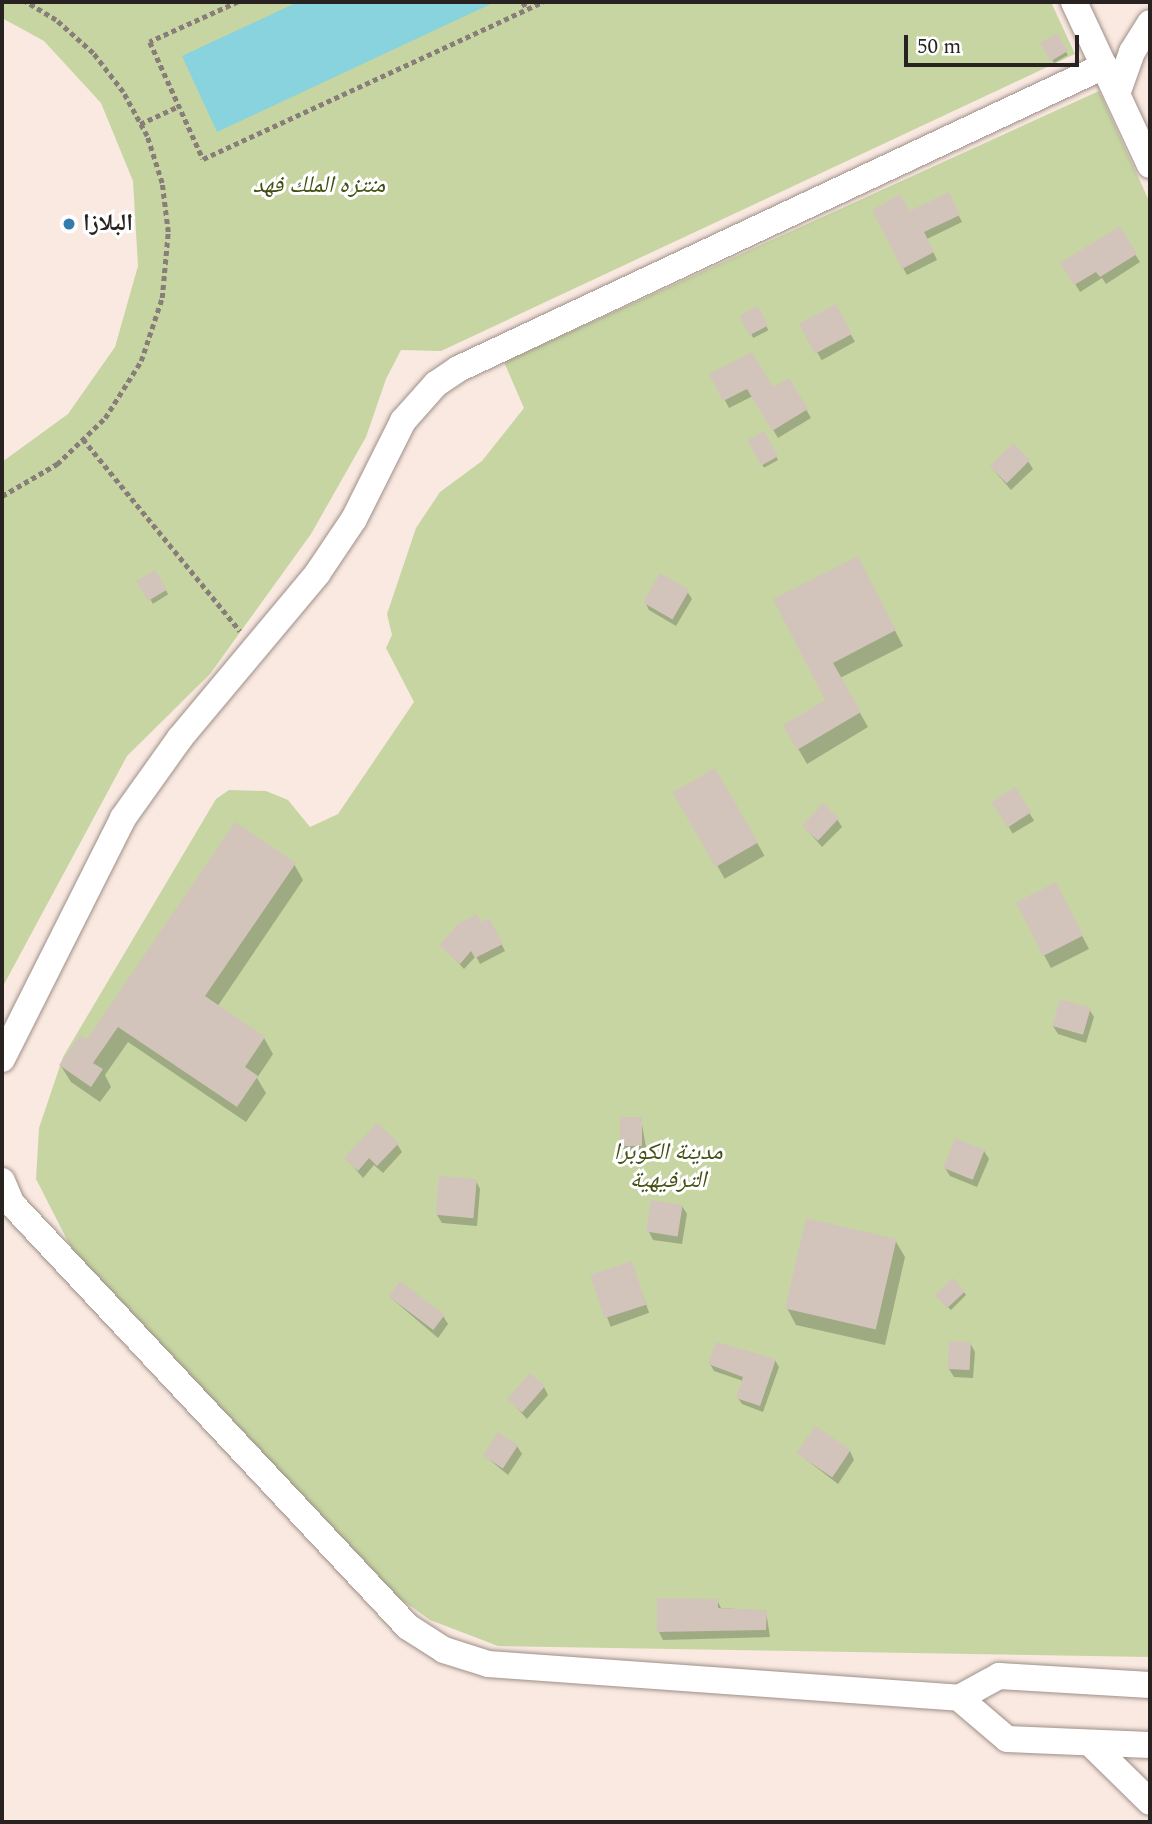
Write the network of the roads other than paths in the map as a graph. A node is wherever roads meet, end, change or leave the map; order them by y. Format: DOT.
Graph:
graph roads {
  1 [pos="1074,2"];
  2 [pos="1150,23"];
  3 [pos="1104,66"];
  4 [pos="1117,94"];
  5 [pos="1150,165"];
  6 [pos="2,1059"];
  7 [pos="2,1181"];
  8 [pos="1150,1685"];
  9 [pos="959,1698"];
  10 [pos="1092,1745"];
  11 [pos="1150,1745"];
  12 [pos="1150,1802"];
  1 -- 3 [label="lane"];
  2 -- 4 [label="lane"];
  3 -- 4 [label="lane"];
  3 -- 6 [label="lane"];
  4 -- 5 [label="lane"];
  7 -- 9 [label="lane"];
  8 -- 9 [label="lane"];
  9 -- 10 [label="lane"];
  10 -- 11 [label="lane"];
  10 -- 12 [label="lane"];
}
